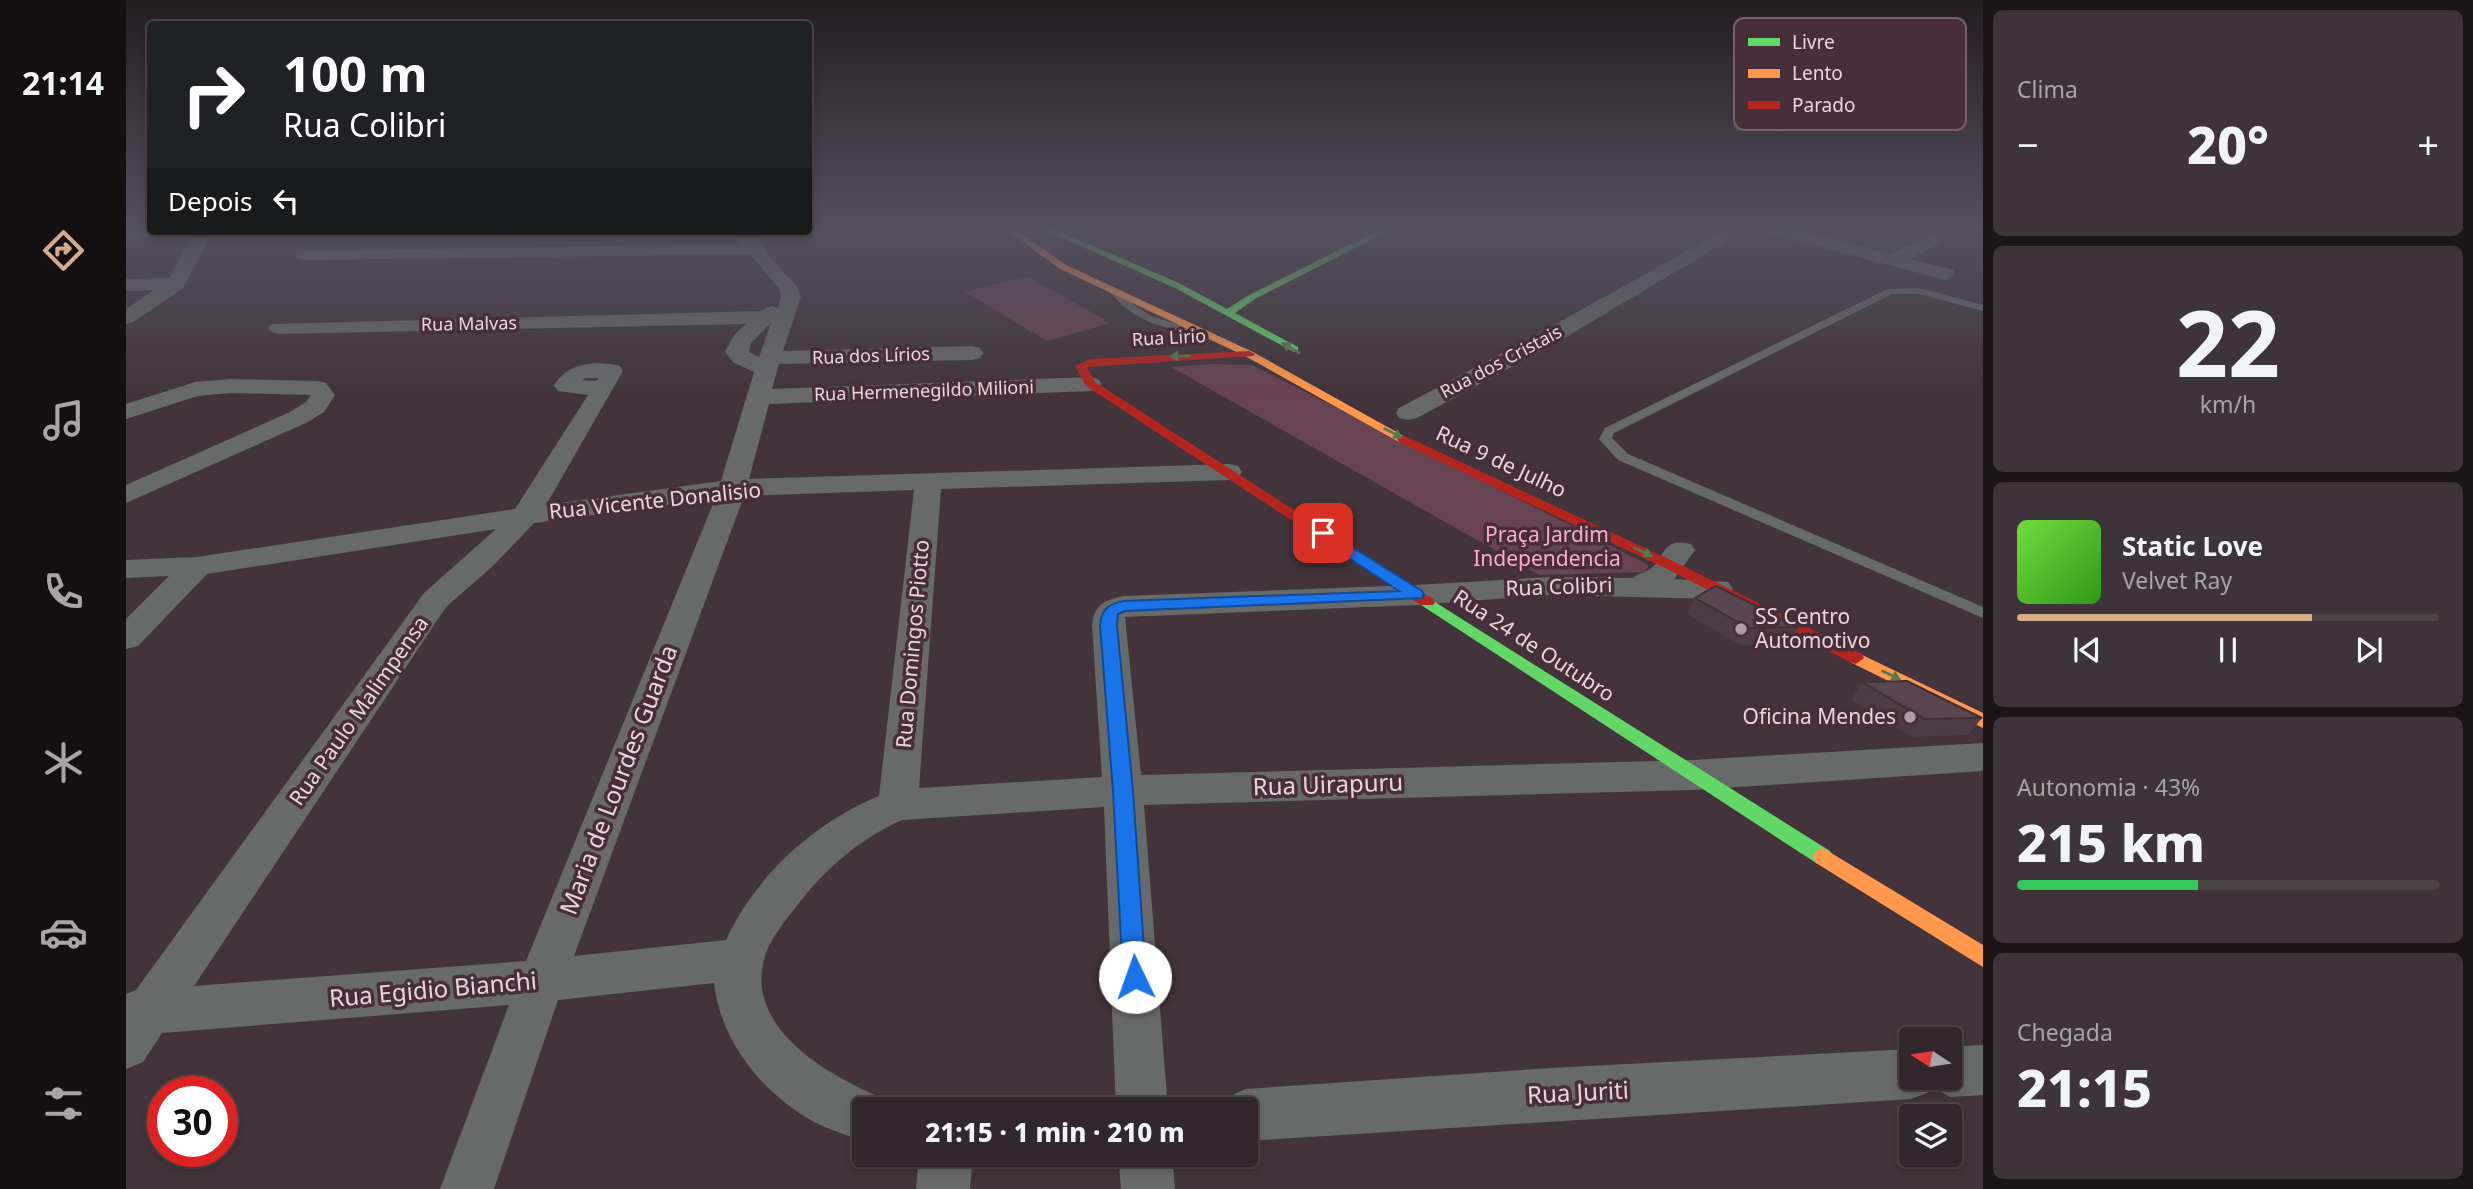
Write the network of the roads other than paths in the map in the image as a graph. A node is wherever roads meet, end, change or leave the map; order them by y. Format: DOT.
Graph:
graph roads {
  1 [pos="784,283"];
  2 [pos="1097,283"];
  3 [pos="1136,283"];
  4 [pos="1148,283"];
  5 [pos="1172,283"];
  6 [pos="1279,283"];
  7 [pos="1644,283"];
  8 [pos="176,284"];
  9 [pos="126,285"];
  10 [pos="1185,289"];
  11 [pos="1223,289"];
  12 [pos="1115,292"];
  13 [pos="1134,299"];
  14 [pos="788,307"];
  15 [pos="1983,308"];
  16 [pos="1159,312"];
  17 [pos="1227,313"];
  18 [pos="126,318"];
  19 [pos="762,318"];
  20 [pos="279,328"];
  21 [pos="1196,330"];
  22 [pos="972,353"];
  23 [pos="1249,354"];
  24 [pos="1305,356"];
  25 [pos="1090,373"];
  26 [pos="765,375"];
  27 [pos="1294,377"];
  28 [pos="603,389"];
  29 [pos="126,412"];
  30 [pos="1408,413"];
  31 [pos="1229,472"];
  32 [pos="928,484"];
  33 [pos="733,488"];
  34 [pos="126,495"];
  35 [pos="525,516"];
  36 [pos="1679,554"];
  37 [pos="197,566"];
  38 [pos="126,569"];
  39 [pos="1631,585"];
  40 [pos="1717,589"];
  41 [pos="1416,595"];
  42 [pos="1983,613"];
  43 [pos="126,638"];
  44 [pos="1858,641"];
  45 [pos="1983,704"];
  46 [pos="1983,721"];
  47 [pos="1983,757"];
  48 [pos="1692,775"];
  49 [pos="1123,791"];
  50 [pos="898,805"];
  51 [pos="1983,957"];
  52 [pos="740,959"];
  53 [pos="541,981"];
  54 [pos="133,1024"];
  55 [pos="1983,1070"];
  56 [pos="1962,1071"];
  57 [pos="1899,1075"];
  58 [pos="1142,1097"];
  59 [pos="852,1111"];
  60 [pos="1258,1114"];
  61 [pos="945,1167"];
  62 [pos="1146,1167"];
  63 [pos="467,1189"];
  64 [pos="943,1189"];
  65 [pos="1147,1189"];
  1 -- 14 [label="street"];
  2 -- 12 [label="main road, Rua 9 de Julho"];
  3 -- 13 [label="main road"];
  4 -- 10 [label="main road"];
  5 -- 10 [label="main road"];
  6 -- 17 [label="main road"];
  7 -- 30 [label="street, Rua dos Cristais"];
  8 -- 9 [label="street"];
  8 -- 18 [label="street"];
  10 -- 11 [label="main road"];
  10 -- 17 [label="main road"];
  12 -- 13 [label="main road, Rua 9 de Julho"];
  12 -- 21 [label="lane"];
  13 -- 16 [label="main road, Rua 9 de Julho"];
  14 -- 19 [label="street"];
  14 -- 26 [label="street, Maria de Lourdes Guarda"];
  15 -- 42 [label="lane"];
  16 -- 17 [label="main road"];
  16 -- 21 [label="main road, Rua 9 de Julho"];
  24 -- 17 [label="main road, one-way"];
  19 -- 20 [label="street, Rua Malvas"];
  19 -- 26 [label="street"];
  21 -- 23 [label="main road, Rua 9 de Julho"];
  22 -- 26 [label="street, Rua dos Lírios"];
  23 -- 25 [label="main road, Rua Lirio, one-way"];
  23 -- 27 [label="main road, Rua 9 de Julho"];
  25 -- 26 [label="street, Rua Hermenegildo Milioni"];
  25 -- 31 [label="main road, Rua 24 de Outubro"];
  26 -- 33 [label="street, Maria de Lourdes Guarda"];
  27 -- 30 [label="main road"];
  27 -- 36 [label="main road, Rua 9 de Julho, one-way"];
  28 -- 35 [label="street, Rua Paulo Malimpensa"];
  29 -- 34 [label="street"];
  31 -- 32 [label="street, Rua Vicente Donalisio"];
  31 -- 41 [label="main road, Rua 24 de Outubro"];
  32 -- 33 [label="street, Rua Vicente Donalisio"];
  32 -- 50 [label="street, Rua Domingos Piotto"];
  33 -- 35 [label="street, Rua Vicente Donalisio"];
  33 -- 53 [label="street, Maria de Lourdes Guarda"];
  35 -- 37 [label="street, Rua Vicente Donalisio"];
  35 -- 54 [label="street, Rua Paulo Malimpensa"];
  36 -- 39 [label="street, Rua Colibri"];
  36 -- 40 [label="main road, Rua 9 de Julho"];
  37 -- 38 [label="street, Rua Vicente Donalisio"];
  37 -- 43 [label="street"];
  39 -- 40 [label="street, Rua Colibri"];
  39 -- 41 [label="street, Rua Colibri"];
  40 -- 46 [label="main road, Rua 9 de Julho, one-way"];
  41 -- 48 [label="main road, Rua 24 de Outubro"];
  41 -- 49 [label="street, Rua Colibri"];
  44 -- 45 [label="main road"];
  47 -- 48 [label="street, Rua Uirapuru"];
  48 -- 49 [label="street, Rua Uirapuru"];
  48 -- 51 [label="main road, Rua 24 de Outubro"];
  49 -- 50 [label="street, Rua Uirapuru"];
  49 -- 58 [label="street"];
  50 -- 52 [label="street, Rua Uirapuru"];
  52 -- 53 [label="street, Rua Egidio Bianchi"];
  52 -- 59 [label="street"];
  53 -- 54 [label="street, Rua Egidio Bianchi"];
  53 -- 63 [label="street, Maria de Lourdes Guarda"];
  55 -- 56 [label="street"];
  57 -- 60 [label="street, Rua Juriti"];
  61 -- 64 [label="street"];
  62 -- 65 [label="street"];
}
